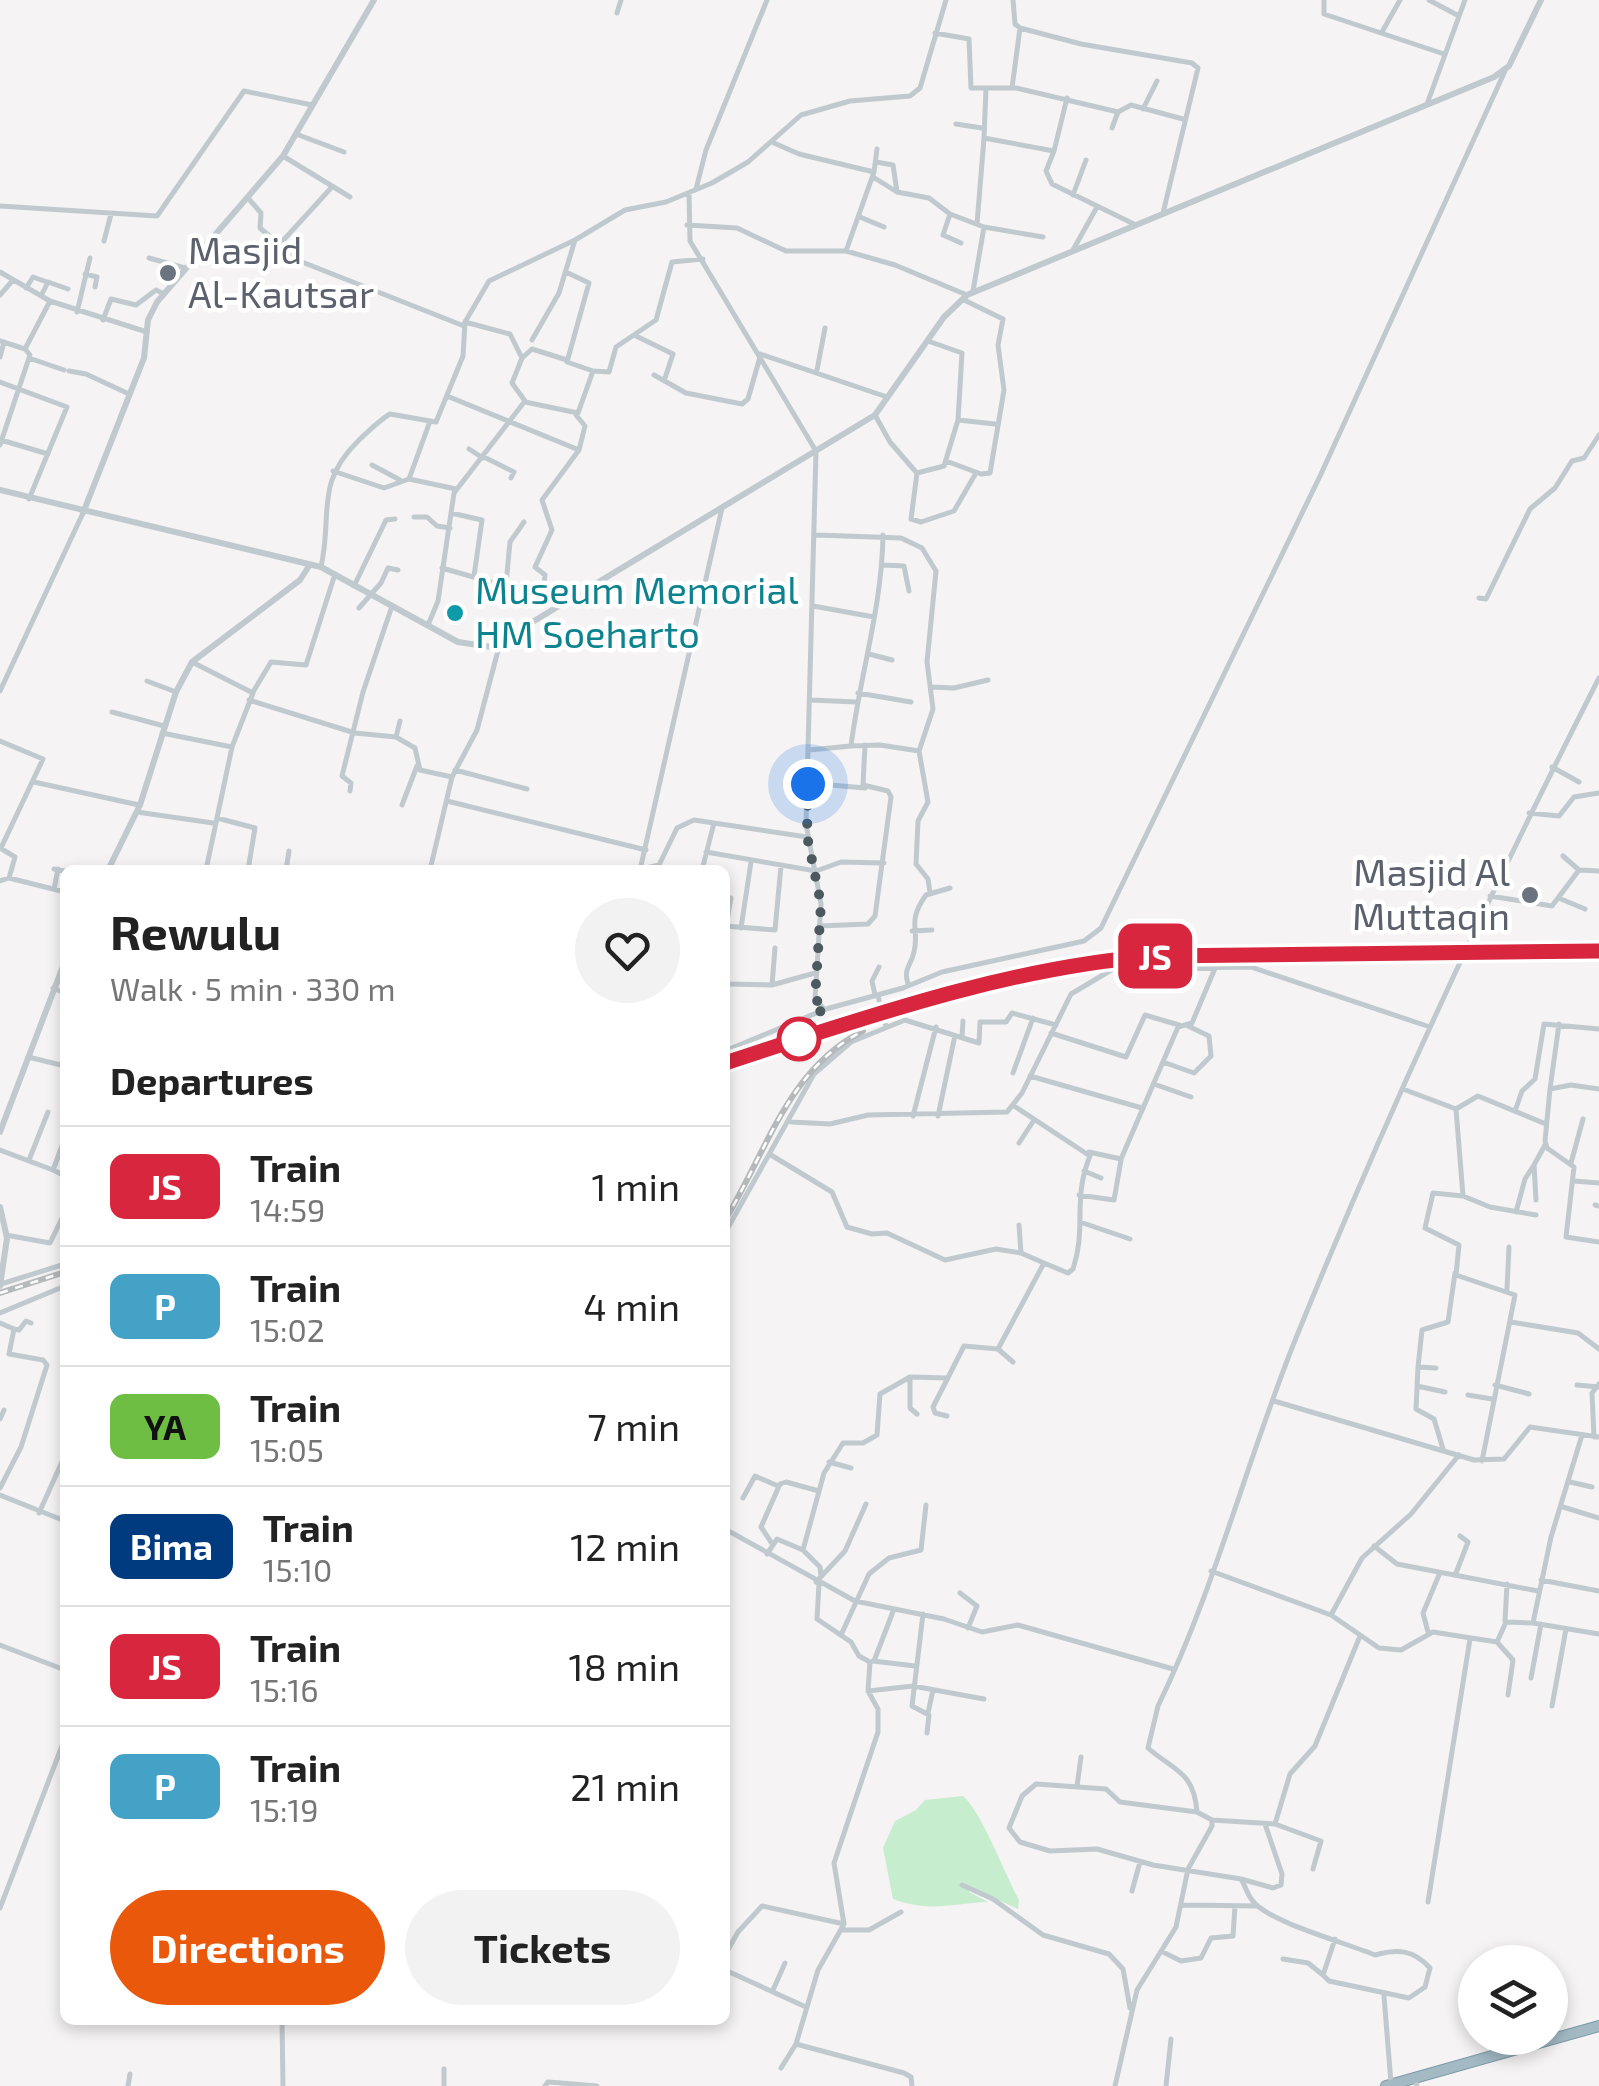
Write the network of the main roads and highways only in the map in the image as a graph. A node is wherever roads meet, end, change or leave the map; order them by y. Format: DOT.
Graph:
graph roads {
  1 [pos="1599,2028"];
  2 [pos="1441,2073"];
  3 [pos="1414,2085"];
  4 [pos="1390,2086"];
  1 -- 2 [label="highway"];
  2 -- 3 [label="highway"];
  2 -- 4 [label="highway"];
}
